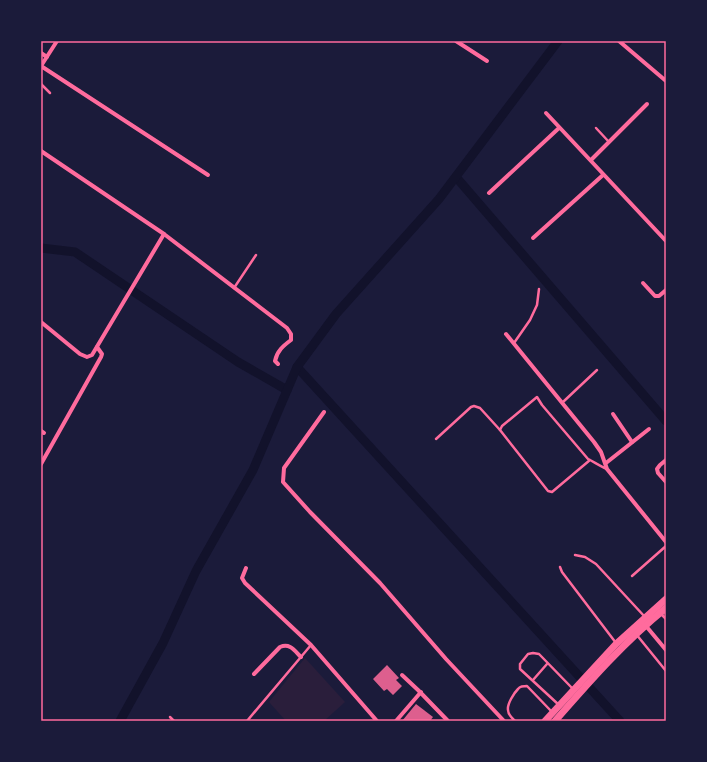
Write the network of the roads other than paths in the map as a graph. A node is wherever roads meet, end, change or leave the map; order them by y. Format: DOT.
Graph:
graph roads {
  1 [pos="57,41"];
  2 [pos="456,41"];
  3 [pos="620,41"];
  4 [pos="41,53"];
  5 [pos="47,57"];
  6 [pos="487,61"];
  7 [pos="41,66"];
  8 [pos="666,81"];
  9 [pos="41,84"];
  10 [pos="50,93"];
  11 [pos="647,104"];
  12 [pos="546,113"];
  13 [pos="559,128"];
  14 [pos="596,128"];
  15 [pos="609,142"];
  16 [pos="41,151"];
  17 [pos="591,160"];
  18 [pos="208,175"];
  19 [pos="603,175"];
  20 [pos="489,193"];
  21 [pos="164,234"];
  22 [pos="533,238"];
  23 [pos="666,241"];
  24 [pos="256,255"];
  25 [pos="644,283"];
  26 [pos="234,288"];
  27 [pos="539,290"];
  28 [pos="666,290"];
  29 [pos="41,322"];
  30 [pos="506,334"];
  31 [pos="514,343"];
  32 [pos="97,348"];
  33 [pos="278,364"];
  34 [pos="597,370"];
  35 [pos="562,402"];
  36 [pos="324,412"];
  37 [pos="613,414"];
  38 [pos="649,429"];
  39 [pos="500,430"];
  40 [pos="436,439"];
  41 [pos="632,442"];
  42 [pos="590,460"];
  43 [pos="666,460"];
  44 [pos="606,463"];
  45 [pos="41,464"];
  46 [pos="607,469"];
  47 [pos="666,482"];
  48 [pos="666,542"];
  49 [pos="666,546"];
  50 [pos="575,555"];
  51 [pos="560,567"];
  52 [pos="246,568"];
  53 [pos="632,576"];
  54 [pos="666,599"];
  55 [pos="663,610"];
  56 [pos="645,617"];
  57 [pos="666,620"];
  58 [pos="646,626"];
  59 [pos="636,634"];
  60 [pos="616,644"];
  61 [pos="311,645"];
  62 [pos="666,650"];
  63 [pos="301,657"];
  64 [pos="548,664"];
  65 [pos="666,670"];
  66 [pos="254,674"];
  67 [pos="402,675"];
  68 [pos="589,677"];
  69 [pos="533,680"];
  70 [pos="582,685"];
  71 [pos="573,689"];
  72 [pos="421,692"];
  73 [pos="559,705"];
  74 [pos="553,712"];
  75 [pos="170,717"];
  76 [pos="174,721"];
  77 [pos="247,721"];
  78 [pos="377,721"];
  79 [pos="396,721"];
  80 [pos="448,721"];
  81 [pos="504,721"];
  82 [pos="515,721"];
  83 [pos="545,721"];
  84 [pos="555,721"];
  1 -- 5 [label="street"];
  2 -- 6 [label="street"];
  3 -- 8 [label="street"];
  4 -- 5 [label="street"];
  5 -- 7 [label="street"];
  7 -- 18 [label="street"];
  9 -- 10 [label="lane"];
  11 -- 15 [label="street"];
  12 -- 13 [label="street"];
  13 -- 17 [label="street"];
  13 -- 20 [label="street"];
  14 -- 15 [label="lane"];
  15 -- 17 [label="street"];
  16 -- 21 [label="street"];
  17 -- 19 [label="street"];
  19 -- 22 [label="street"];
  19 -- 23 [label="street"];
  21 -- 26 [label="street"];
  21 -- 32 [label="street"];
  24 -- 26 [label="lane"];
  25 -- 28 [label="street"];
  26 -- 33 [label="street"];
  27 -- 31 [label="lane"];
  29 -- 32 [label="street"];
  30 -- 31 [label="street"];
  31 -- 35 [label="street"];
  32 -- 45 [label="street"];
  34 -- 35 [label="lane"];
  35 -- 44 [label="street"];
  36 -- 81 [label="street"];
  37 -- 41 [label="street"];
  38 -- 41 [label="street"];
  39 -- 40 [label="lane"];
  39 -- 42 [label="lane"];
  39 -- 42 [label="lane"];
  41 -- 44 [label="street"];
  42 -- 46 [label="lane"];
  43 -- 47 [label="street"];
  44 -- 46 [label="street"];
  46 -- 48 [label="street"];
  49 -- 53 [label="lane"];
  50 -- 56 [label="lane"];
  51 -- 60 [label="lane"];
  52 -- 61 [label="street"];
  54 -- 56 [label="main road"];
  55 -- 57 [label="lane"];
  55 -- 58 [label="main road"];
  56 -- 60 [label="main road"];
  58 -- 59 [label="main road"];
  58 -- 62 [label="street"];
  59 -- 65 [label="lane"];
  59 -- 68 [label="main road"];
  60 -- 68 [label="main road"];
  61 -- 63 [label="lane"];
  61 -- 78 [label="street"];
  63 -- 66 [label="street"];
  63 -- 77 [label="lane"];
  64 -- 69 [label="lane"];
  64 -- 69 [label="lane"];
  64 -- 71 [label="lane"];
  67 -- 72 [label="street"];
  68 -- 70 [label="main road"];
  69 -- 73 [label="lane"];
  70 -- 71 [label="main road"];
  70 -- 84 [label="main road"];
  71 -- 73 [label="main road"];
  72 -- 79 [label="street"];
  72 -- 80 [label="street"];
  73 -- 74 [label="main road"];
  74 -- 82 [label="lane"];
  74 -- 83 [label="main road"];
  75 -- 76 [label="lane"];
}
